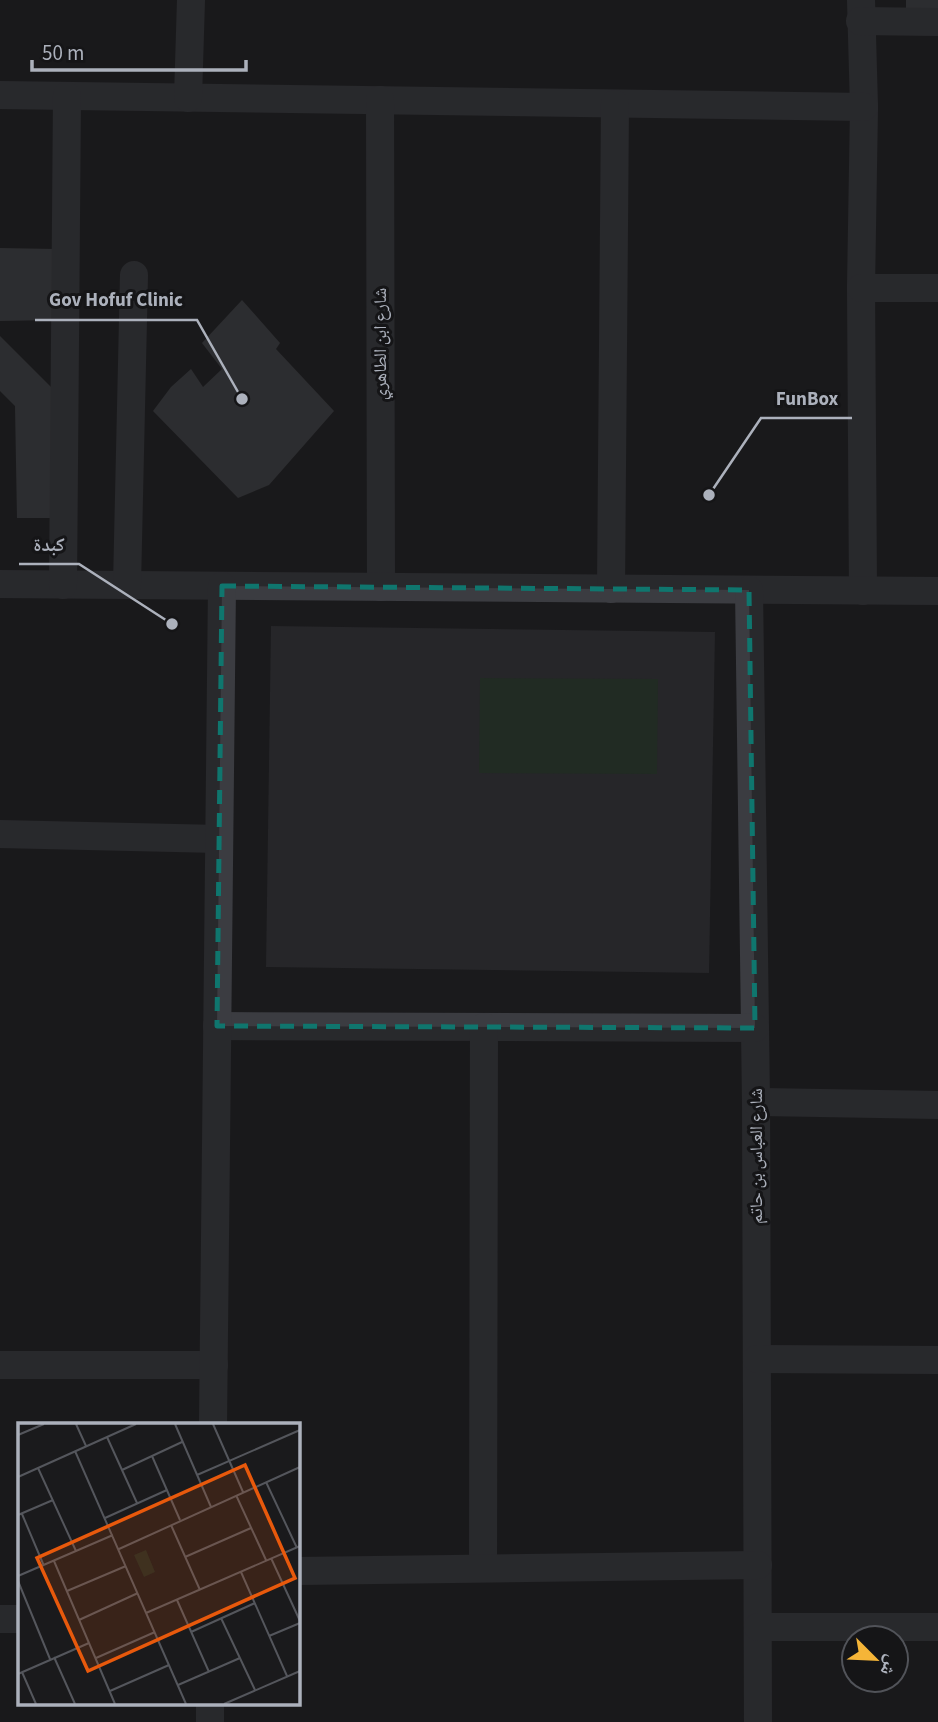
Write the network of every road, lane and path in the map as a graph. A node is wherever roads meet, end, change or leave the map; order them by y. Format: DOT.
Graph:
graph roads {
  1 [pos="191,0"];
  2 [pos="860,10"];
  3 [pos="938,22"];
  4 [pos="0,95"];
  5 [pos="67,96"];
  6 [pos="188,98"];
  7 [pos="380,100"];
  8 [pos="615,104"];
  9 [pos="864,107"];
  10 [pos="134,275"];
  11 [pos="861,288"];
  12 [pos="938,288"];
  13 [pos="0,583"];
  14 [pos="63,585"];
  15 [pos="127,585"];
  16 [pos="222,586"];
  17 [pos="381,587"];
  18 [pos="611,589"];
  19 [pos="749,590"];
  20 [pos="863,591"];
  21 [pos="938,591"];
  22 [pos="0,834"];
  23 [pos="219,839"];
  24 [pos="217,1026"];
  25 [pos="484,1027"];
  26 [pos="755,1028"];
  27 [pos="756,1102"];
  28 [pos="938,1105"];
  29 [pos="757,1359"];
  30 [pos="938,1360"];
  31 [pos="0,1365"];
  32 [pos="214,1365"];
  33 [pos="213,1423"];
  34 [pos="758,1565"];
  35 [pos="483,1568"];
  36 [pos="299,1571"];
  37 [pos="0,1619"];
  38 [pos="18,1619"];
  39 [pos="938,1627"];
  40 [pos="758,1628"];
  41 [pos="210,1704"];
  42 [pos="210,1722"];
  43 [pos="758,1722"];
  1 -- 6 [label="street"];
  2 -- 3 [label="street"];
  2 -- 9 [label="street"];
  4 -- 5 [label="street"];
  5 -- 6 [label="street"];
  5 -- 14 [label="street"];
  6 -- 7 [label="street"];
  7 -- 8 [label="street"];
  7 -- 17 [label="street, شارع ابن الطاهري"];
  8 -- 9 [label="street"];
  8 -- 18 [label="street"];
  9 -- 11 [label="street"];
  10 -- 15 [label="street"];
  11 -- 12 [label="street"];
  11 -- 20 [label="street"];
  13 -- 14 [label="street"];
  14 -- 15 [label="street"];
  15 -- 16 [label="street"];
  16 -- 17 [label="street"];
  16 -- 23 [label="street"];
  17 -- 18 [label="street"];
  18 -- 19 [label="street"];
  19 -- 20 [label="street"];
  19 -- 26 [label="street, شارع العباس بن حاتم"];
  20 -- 21 [label="street"];
  22 -- 23 [label="street"];
  23 -- 24 [label="street"];
  24 -- 25 [label="street"];
  24 -- 32 [label="street"];
  25 -- 26 [label="street"];
  25 -- 35 [label="street"];
  26 -- 27 [label="street, شارع العباس بن حاتم"];
  27 -- 28 [label="street"];
  27 -- 29 [label="street, شارع العباس بن حاتم"];
  29 -- 30 [label="street"];
  29 -- 34 [label="street, شارع العباس بن حاتم"];
  31 -- 32 [label="street"];
  32 -- 33 [label="street"];
  34 -- 35 [label="street"];
  34 -- 40 [label="street, شارع العباس بن حاتم"];
  35 -- 36 [label="street"];
  37 -- 38 [label="street"];
  39 -- 40 [label="street"];
  40 -- 43 [label="street, شارع العباس بن حاتم"];
  41 -- 42 [label="street"];
}
